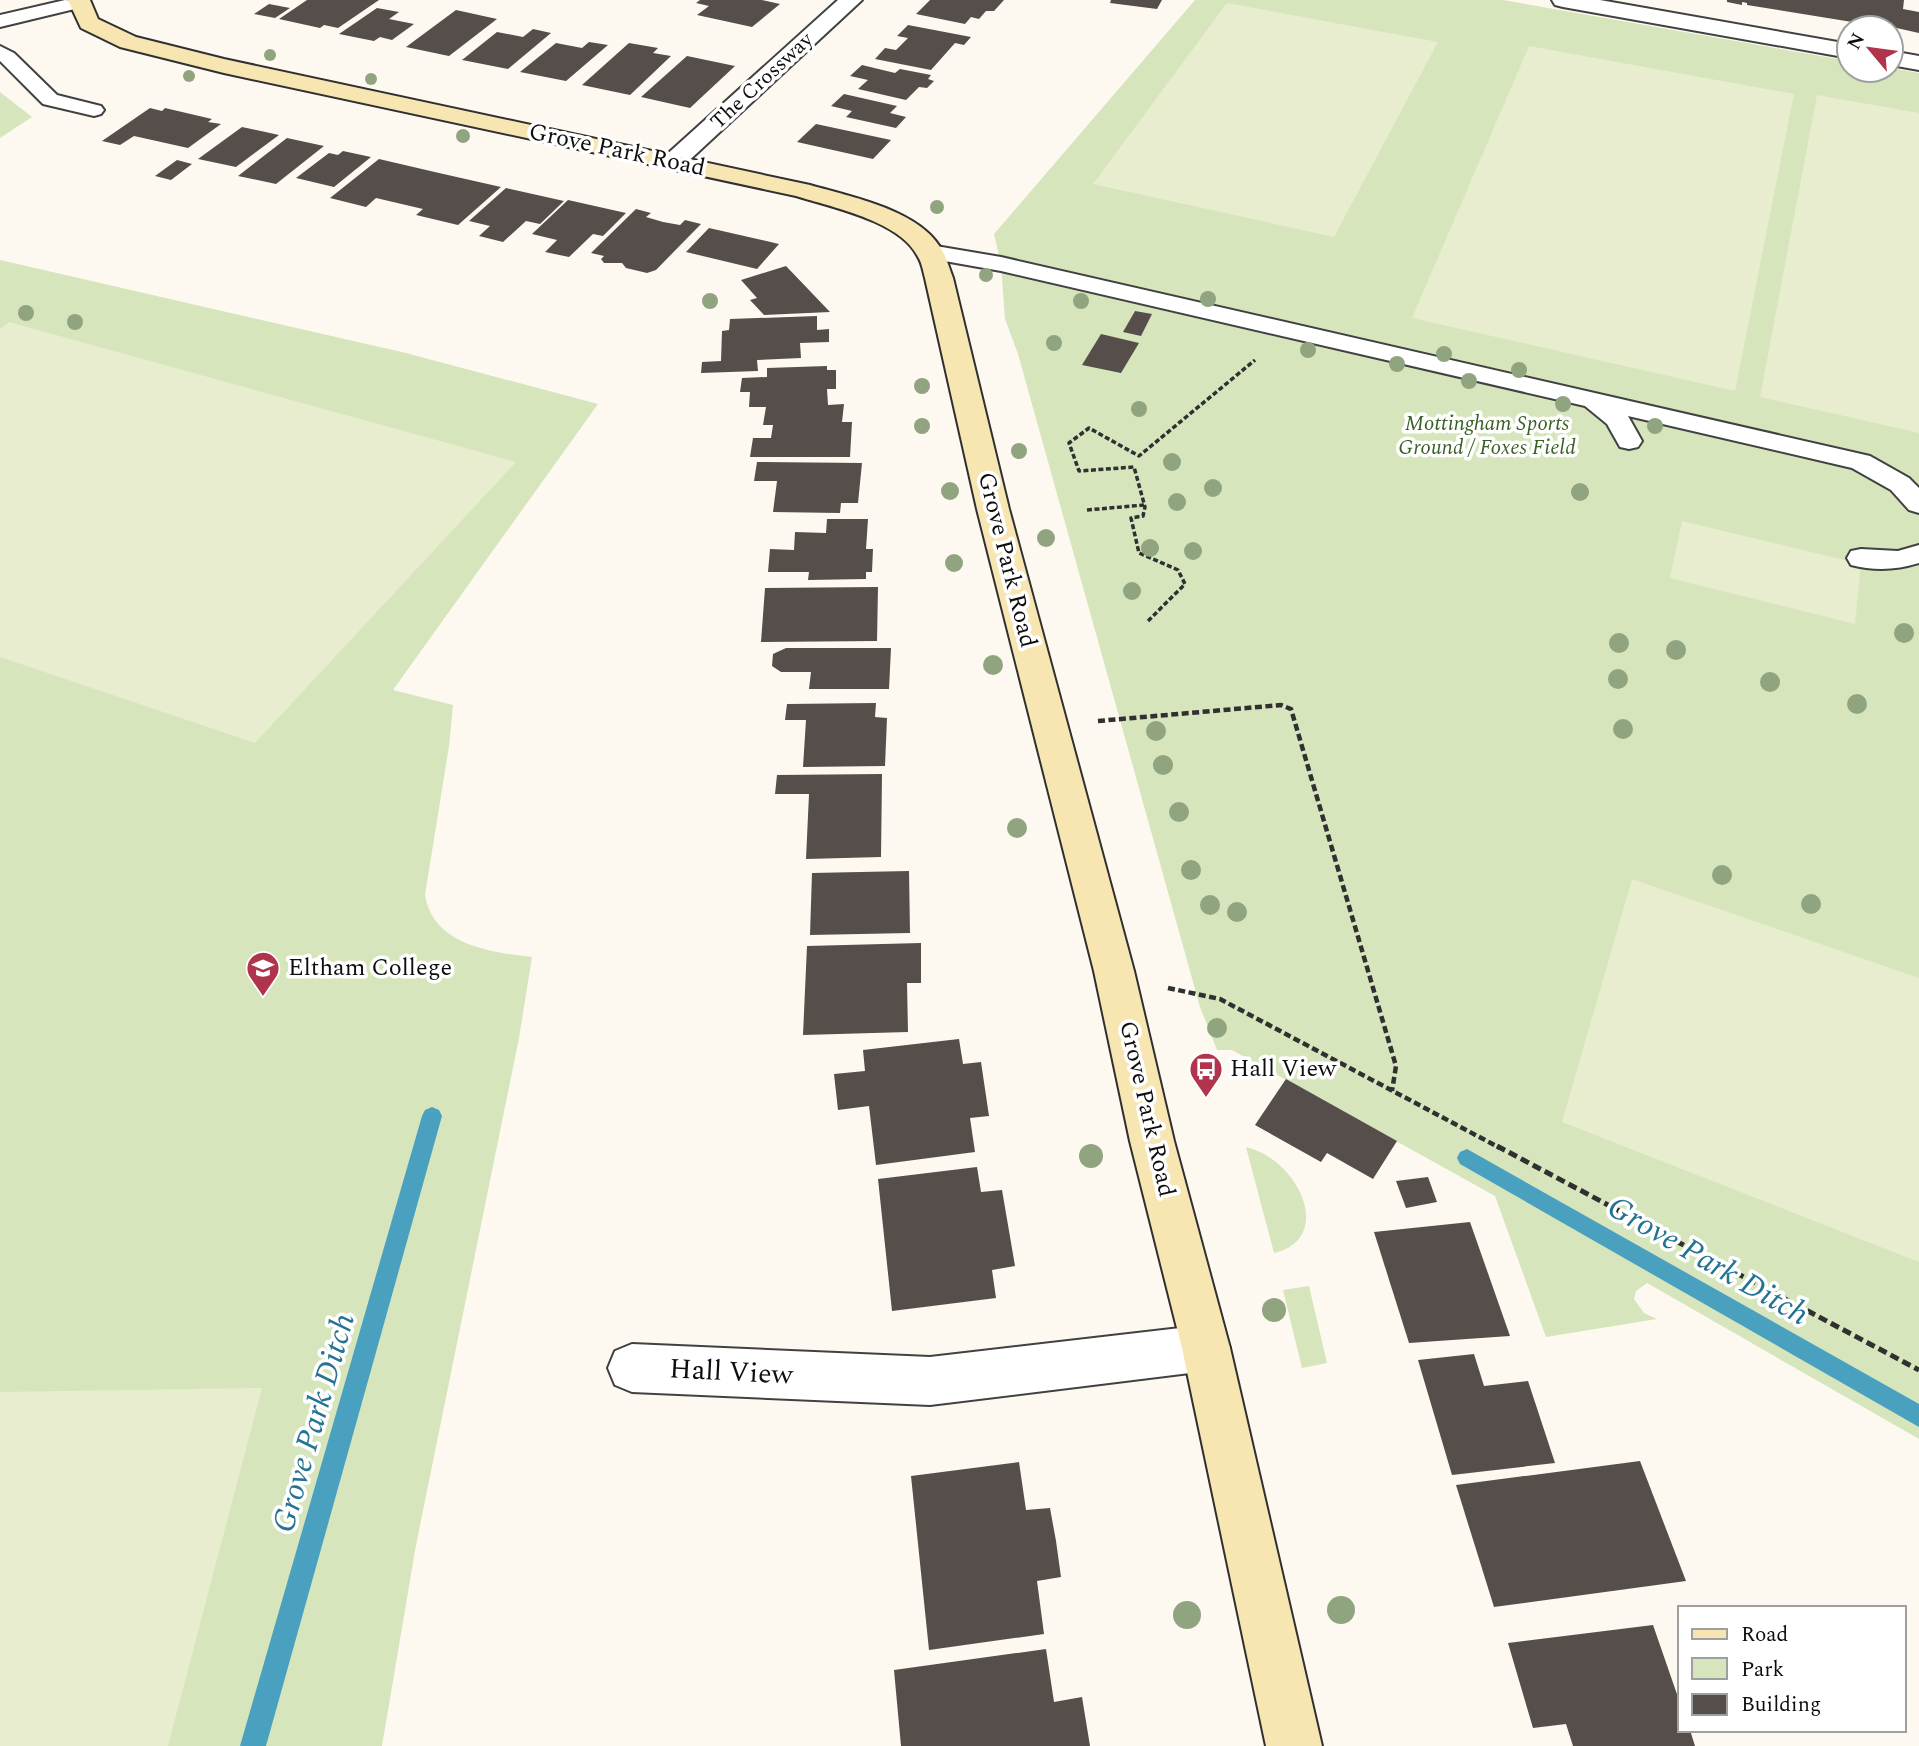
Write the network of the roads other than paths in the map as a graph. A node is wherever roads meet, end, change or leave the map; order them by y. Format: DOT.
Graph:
graph roads {
  1 [pos="850,0"];
  2 [pos="1563,0"];
  3 [pos="80,1"];
  4 [pos="1664,9"];
  5 [pos="0,21"];
  6 [pos="1835,48"];
  7 [pos="0,52"];
  8 [pos="94,110"];
  9 [pos="673,162"];
  10 [pos="930,253"];
  11 [pos="1592,401"];
  12 [pos="1629,441"];
  13 [pos="1919,504"];
  14 [pos="1919,554"];
  15 [pos="1861,558"];
  16 [pos="1206,1348"];
  17 [pos="632,1368"];
  18 [pos="1294,1746"];
  1 -- 9 [label="street, The Crossway"];
  2 -- 4 [label="street"];
  3 -- 5 [label="lane"];
  3 -- 9 [label="main road, Grove Park Road"];
  4 -- 6 [label="street"];
  7 -- 8 [label="lane"];
  9 -- 10 [label="main road, Grove Park Road"];
  10 -- 11 [label="lane"];
  10 -- 16 [label="main road, Grove Park Road"];
  11 -- 12 [label="lane"];
  11 -- 13 [label="lane"];
  14 -- 15 [label="lane"];
  16 -- 17 [label="street, Hall View"];
  16 -- 18 [label="main road, Grove Park Road"];
}
